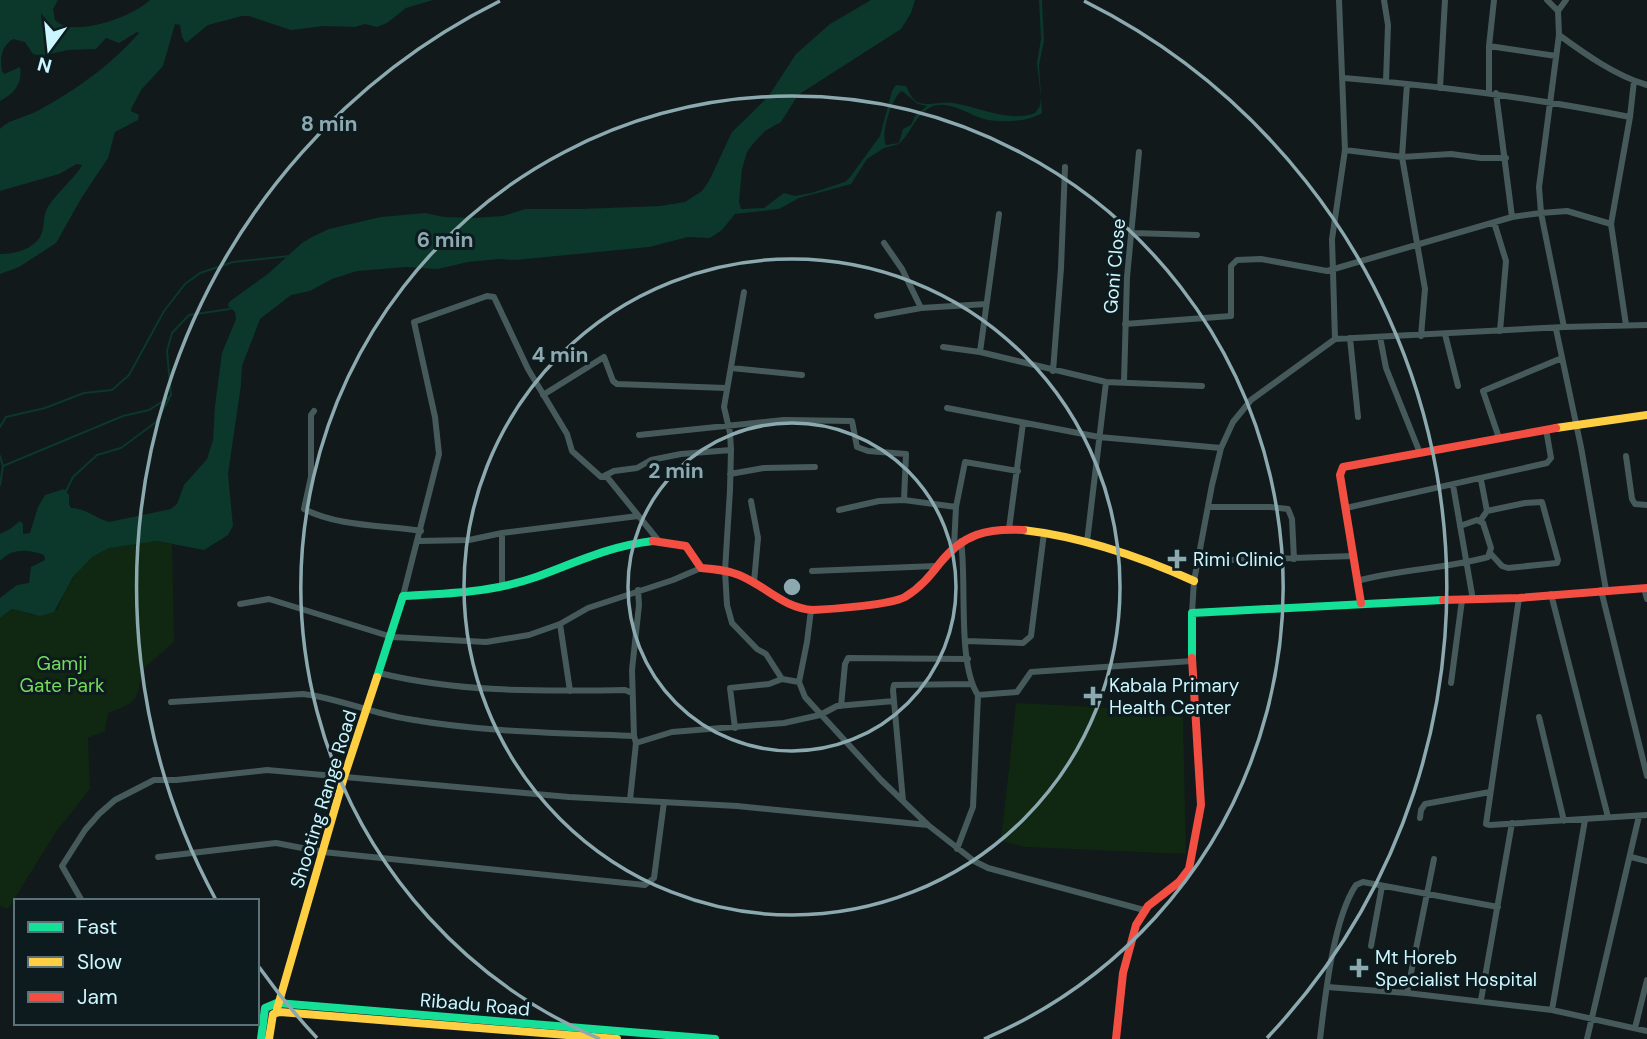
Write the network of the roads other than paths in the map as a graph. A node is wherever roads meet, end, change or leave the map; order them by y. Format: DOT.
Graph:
graph roads {
  1 [pos="1339,0"];
  2 [pos="1384,0"];
  3 [pos="1445,0"];
  4 [pos="1494,0"];
  5 [pos="1547,0"];
  6 [pos="1566,0"];
  7 [pos="1558,11"];
  8 [pos="1559,35"];
  9 [pos="1489,46"];
  10 [pos="1556,56"];
  11 [pos="1344,78"];
  12 [pos="1386,81"];
  13 [pos="1634,81"];
  14 [pos="1407,85"];
  15 [pos="1647,85"];
  16 [pos="1440,88"];
  17 [pos="1493,93"];
  18 [pos="1550,101"];
  19 [pos="1630,117"];
  20 [pos="1345,150"];
  21 [pos="1139,152"];
  22 [pos="1402,157"];
  23 [pos="1506,158"];
  24 [pos="1065,167"];
  25 [pos="1541,213"];
  26 [pos="999,214"];
  27 [pos="1513,217"];
  28 [pos="1494,222"];
  29 [pos="1611,224"];
  30 [pos="1133,233"];
  31 [pos="1197,235"];
  32 [pos="884,243"];
  33 [pos="1419,245"];
  34 [pos="1333,268"];
  35 [pos="744,292"];
  36 [pos="986,304"];
  37 [pos="920,308"];
  38 [pos="877,316"];
  39 [pos="1125,324"];
  40 [pos="1626,325"];
  41 [pos="1647,325"];
  42 [pos="1564,327"];
  43 [pos="1556,329"];
  44 [pos="1500,331"];
  45 [pos="1445,334"];
  46 [pos="1422,336"];
  47 [pos="1380,337"];
  48 [pos="1350,338"];
  49 [pos="1335,339"];
  50 [pos="943,347"];
  51 [pos="980,352"];
  52 [pos="1562,358"];
  53 [pos="731,368"];
  54 [pos="1053,371"];
  55 [pos="803,375"];
  56 [pos="1106,383"];
  57 [pos="1124,383"];
  58 [pos="1202,386"];
  59 [pos="1458,386"];
  60 [pos="726,388"];
  61 [pos="543,395"];
  62 [pos="947,408"];
  63 [pos="314,411"];
  64 [pos="1647,415"];
  65 [pos="1358,417"];
  66 [pos="1023,423"];
  67 [pos="727,424"];
  68 [pos="1576,426"];
  69 [pos="1546,429"];
  70 [pos="639,435"];
  71 [pos="1098,437"];
  72 [pos="1499,439"];
  73 [pos="1221,448"];
  74 [pos="730,450"];
  75 [pos="1420,453"];
  76 [pos="1626,456"];
  77 [pos="815,467"];
  78 [pos="1018,471"];
  79 [pos="730,474"];
  80 [pos="601,477"];
  81 [pos="1481,480"];
  82 [pos="1453,485"];
  83 [pos="904,500"];
  84 [pos="751,501"];
  85 [pos="1647,505"];
  86 [pos="956,507"];
  87 [pos="1208,507"];
  88 [pos="1346,508"];
  89 [pos="839,510"];
  90 [pos="1487,511"];
  91 [pos="638,516"];
  92 [pos="1480,521"];
  93 [pos="1460,526"];
  94 [pos="1009,529"];
  95 [pos="421,531"];
  96 [pos="502,533"];
  97 [pos="1044,533"];
  98 [pos="658,540"];
  99 [pos="418,541"];
  100 [pos="961,541"];
  101 [pos="1087,542"];
  102 [pos="954,547"];
  103 [pos="1490,553"];
  104 [pos="1353,556"];
  105 [pos="1294,559"];
  106 [pos="1198,561"];
  107 [pos="1467,563"];
  108 [pos="936,566"];
  109 [pos="701,568"];
  110 [pos="725,571"];
  111 [pos="812,571"];
  112 [pos="1357,580"];
  113 [pos="1194,581"];
  114 [pos="754,582"];
  115 [pos="502,586"];
  116 [pos="1646,588"];
  117 [pos="638,590"];
  118 [pos="1604,590"];
  119 [pos="1551,594"];
  120 [pos="403,596"];
  121 [pos="1519,598"];
  122 [pos="1647,599"];
  123 [pos="1462,600"];
  124 [pos="1473,600"];
  125 [pos="1361,603"];
  126 [pos="240,604"];
  127 [pos="811,610"];
  128 [pos="1192,613"];
  129 [pos="561,624"];
  130 [pos="392,637"];
  131 [pos="966,641"];
  132 [pos="968,659"];
  133 [pos="1192,661"];
  134 [pos="379,673"];
  135 [pos="782,679"];
  136 [pos="799,682"];
  137 [pos="1451,683"];
  138 [pos="971,684"];
  139 [pos="570,691"];
  140 [pos="632,693"];
  141 [pos="978,695"];
  142 [pos="894,701"];
  143 [pos="171,702"];
  144 [pos="841,706"];
  145 [pos="366,709"];
  146 [pos="820,715"];
  147 [pos="1539,717"];
  148 [pos="735,728"];
  149 [pos="635,739"];
  150 [pos="1647,776"];
  151 [pos="344,778"];
  152 [pos="1490,792"];
  153 [pos="630,800"];
  154 [pos="903,801"];
  155 [pos="664,803"];
  156 [pos="1643,815"];
  157 [pos="1608,817"];
  158 [pos="1420,818"];
  159 [pos="1585,820"];
  160 [pos="1564,821"];
  161 [pos="1513,823"];
  162 [pos="928,825"];
  163 [pos="957,849"];
  164 [pos="323,852"];
  165 [pos="158,857"];
  166 [pos="1631,857"];
  167 [pos="1434,859"];
  168 [pos="1647,861"];
  169 [pos="1382,886"];
  170 [pos="1427,894"];
  171 [pos="81,899"];
  172 [pos="1498,907"];
  173 [pos="1144,910"];
  174 [pos="1371,946"];
  175 [pos="1647,980"];
  176 [pos="1327,987"];
  177 [pos="1407,993"];
  178 [pos="1481,1000"];
  179 [pos="277,1010"];
  180 [pos="1552,1010"];
  181 [pos="260,1012"];
  182 [pos="1593,1018"];
  183 [pos="1635,1028"];
  184 [pos="1647,1031"];
  185 [pos="261,1039"];
  186 [pos="269,1039"];
  187 [pos="617,1039"];
  188 [pos="715,1039"];
  189 [pos="1116,1039"];
  190 [pos="1320,1039"];
  191 [pos="1587,1039"];
  1 -- 11 [label="street"];
  2 -- 12 [label="street"];
  3 -- 16 [label="street"];
  4 -- 9 [label="street"];
  5 -- 7 [label="street"];
  6 -- 7 [label="street"];
  7 -- 8 [label="street"];
  8 -- 10 [label="street"];
  8 -- 13 [label="street"];
  9 -- 10 [label="street"];
  9 -- 17 [label="street"];
  10 -- 18 [label="street"];
  11 -- 12 [label="street"];
  11 -- 20 [label="street"];
  12 -- 14 [label="street"];
  13 -- 15 [label="street"];
  13 -- 19 [label="street"];
  14 -- 16 [label="street"];
  14 -- 22 [label="street"];
  16 -- 17 [label="street"];
  17 -- 18 [label="street"];
  17 -- 23 [label="street"];
  18 -- 19 [label="street"];
  18 -- 25 [label="street"];
  19 -- 29 [label="street"];
  20 -- 22 [label="street"];
  20 -- 34 [label="street"];
  21 -- 30 [label="street, Goni Close"];
  22 -- 23 [label="street"];
  22 -- 33 [label="street"];
  23 -- 27 [label="street"];
  24 -- 54 [label="street"];
  25 -- 27 [label="street"];
  25 -- 29 [label="street"];
  25 -- 42 [label="street"];
  26 -- 36 [label="street"];
  27 -- 28 [label="street"];
  28 -- 33 [label="street"];
  28 -- 44 [label="street"];
  29 -- 40 [label="street"];
  30 -- 31 [label="street"];
  30 -- 39 [label="street, Goni Close"];
  32 -- 37 [label="street"];
  33 -- 34 [label="street"];
  33 -- 46 [label="street"];
  34 -- 39 [label="street"];
  34 -- 49 [label="street"];
  35 -- 53 [label="street"];
  36 -- 37 [label="street"];
  36 -- 51 [label="street"];
  37 -- 38 [label="street"];
  39 -- 57 [label="street, Goni Close"];
  40 -- 41 [label="street"];
  40 -- 42 [label="street"];
  42 -- 43 [label="street"];
  43 -- 44 [label="street"];
  43 -- 52 [label="street"];
  44 -- 45 [label="street"];
  45 -- 46 [label="street"];
  45 -- 59 [label="street"];
  46 -- 47 [label="street"];
  47 -- 48 [label="street"];
  47 -- 75 [label="street"];
  48 -- 49 [label="street"];
  48 -- 65 [label="street"];
  49 -- 73 [label="street"];
  50 -- 51 [label="street"];
  51 -- 54 [label="street"];
  52 -- 68 [label="street"];
  52 -- 72 [label="street"];
  53 -- 55 [label="street"];
  53 -- 60 [label="street"];
  54 -- 56 [label="street"];
  56 -- 57 [label="street"];
  56 -- 71 [label="street"];
  57 -- 58 [label="street"];
  60 -- 61 [label="street"];
  60 -- 67 [label="street"];
  61 -- 80 [label="street"];
  61 -- 95 [label="street, Shooting Range Road"];
  62 -- 66 [label="street"];
  63 -- 95 [label="street"];
  64 -- 68 [label="street"];
  66 -- 71 [label="street"];
  66 -- 78 [label="street"];
  67 -- 70 [label="street"];
  67 -- 74 [label="street"];
  67 -- 83 [label="street"];
  68 -- 69 [label="street"];
  68 -- 118 [label="street"];
  69 -- 72 [label="street"];
  69 -- 81 [label="street"];
  71 -- 73 [label="street"];
  71 -- 101 [label="street"];
  72 -- 75 [label="street"];
  73 -- 87 [label="street"];
  74 -- 79 [label="street"];
  74 -- 80 [label="street"];
  75 -- 88 [label="street"];
  76 -- 85 [label="street"];
  77 -- 79 [label="street"];
  78 -- 86 [label="street"];
  78 -- 94 [label="street"];
  79 -- 110 [label="street"];
  80 -- 91 [label="street"];
  81 -- 82 [label="street"];
  81 -- 90 [label="street"];
  82 -- 88 [label="street"];
  82 -- 93 [label="street"];
  83 -- 86 [label="street"];
  83 -- 89 [label="street"];
  84 -- 114 [label="street"];
  86 -- 102 [label="street"];
  87 -- 105 [label="street"];
  87 -- 106 [label="street"];
  88 -- 104 [label="street"];
  90 -- 92 [label="street"];
  90 -- 103 [label="street"];
  91 -- 96 [label="street"];
  91 -- 98 [label="street"];
  92 -- 93 [label="street"];
  92 -- 103 [label="street"];
  93 -- 107 [label="street"];
  94 -- 97 [label="street"];
  94 -- 100 [label="street"];
  95 -- 99 [label="street, Shooting Range Road"];
  96 -- 99 [label="street"];
  96 -- 115 [label="street"];
  97 -- 101 [label="street"];
  97 -- 131 [label="street"];
  98 -- 109 [label="street"];
  98 -- 115 [label="street"];
  99 -- 120 [label="street, Shooting Range Road"];
  100 -- 102 [label="street"];
  100 -- 131 [label="street"];
  101 -- 113 [label="street"];
  102 -- 108 [label="street"];
  103 -- 107 [label="street"];
  104 -- 105 [label="street"];
  104 -- 112 [label="street"];
  105 -- 106 [label="street"];
  106 -- 113 [label="street"];
  107 -- 112 [label="street"];
  107 -- 124 [label="street"];
  108 -- 111 [label="street"];
  108 -- 127 [label="street"];
  109 -- 110 [label="street"];
  109 -- 117 [label="street"];
  110 -- 114 [label="street"];
  110 -- 135 [label="street"];
  112 -- 125 [label="street"];
  113 -- 128 [label="street"];
  114 -- 127 [label="street"];
  115 -- 120 [label="street"];
  116 -- 118 [label="street"];
  116 -- 122 [label="street"];
  117 -- 129 [label="street"];
  117 -- 140 [label="street"];
  118 -- 119 [label="street"];
  118 -- 150 [label="street"];
  119 -- 121 [label="street"];
  119 -- 157 [label="street"];
  120 -- 130 [label="street, Shooting Range Road"];
  121 -- 124 [label="street"];
  121 -- 152 [label="street"];
  123 -- 124 [label="street"];
  123 -- 125 [label="street"];
  123 -- 137 [label="street"];
  125 -- 128 [label="street"];
  126 -- 130 [label="street"];
  127 -- 136 [label="street"];
  128 -- 133 [label="street"];
  129 -- 130 [label="street"];
  129 -- 139 [label="street"];
  130 -- 134 [label="street, Shooting Range Road"];
  131 -- 132 [label="street"];
  132 -- 138 [label="street"];
  132 -- 144 [label="street"];
  133 -- 141 [label="street"];
  133 -- 173 [label="street"];
  134 -- 139 [label="street"];
  134 -- 145 [label="street, Shooting Range Road"];
  135 -- 136 [label="street"];
  135 -- 148 [label="street"];
  136 -- 146 [label="street"];
  138 -- 141 [label="street"];
  138 -- 142 [label="street"];
  139 -- 140 [label="street"];
  140 -- 149 [label="street"];
  141 -- 163 [label="street"];
  142 -- 144 [label="street"];
  142 -- 154 [label="street"];
  143 -- 145 [label="street"];
  144 -- 146 [label="street"];
  145 -- 149 [label="street"];
  145 -- 151 [label="street, Shooting Range Road"];
  146 -- 148 [label="street"];
  146 -- 154 [label="street"];
  147 -- 160 [label="street"];
  148 -- 149 [label="street"];
  149 -- 153 [label="street"];
  151 -- 153 [label="street"];
  151 -- 164 [label="street, Shooting Range Road"];
  151 -- 171 [label="street"];
  152 -- 158 [label="street"];
  152 -- 161 [label="street"];
  153 -- 155 [label="street"];
  154 -- 162 [label="street"];
  155 -- 162 [label="street"];
  155 -- 164 [label="street"];
  156 -- 157 [label="street"];
  156 -- 166 [label="street"];
  157 -- 159 [label="street"];
  159 -- 160 [label="street"];
  159 -- 180 [label="street"];
  160 -- 161 [label="street"];
  161 -- 172 [label="street"];
  162 -- 163 [label="street"];
  163 -- 173 [label="street"];
  164 -- 165 [label="street"];
  164 -- 179 [label="street, Shooting Range Road"];
  166 -- 168 [label="street"];
  166 -- 182 [label="street"];
  167 -- 170 [label="street"];
  169 -- 170 [label="street"];
  169 -- 174 [label="street"];
  169 -- 176 [label="street"];
  170 -- 172 [label="street"];
  170 -- 177 [label="street"];
  172 -- 178 [label="street"];
  173 -- 189 [label="street"];
  175 -- 183 [label="street"];
  176 -- 177 [label="street"];
  176 -- 190 [label="street"];
  177 -- 178 [label="street"];
  178 -- 180 [label="street"];
  179 -- 181 [label="street"];
  179 -- 186 [label="street, Shooting Range Road"];
  179 -- 187 [label="street"];
  179 -- 188 [label="street, Ribadu Road"];
  180 -- 182 [label="street"];
  181 -- 185 [label="street"];
  182 -- 183 [label="street"];
  182 -- 191 [label="street"];
  183 -- 184 [label="street"];
}
